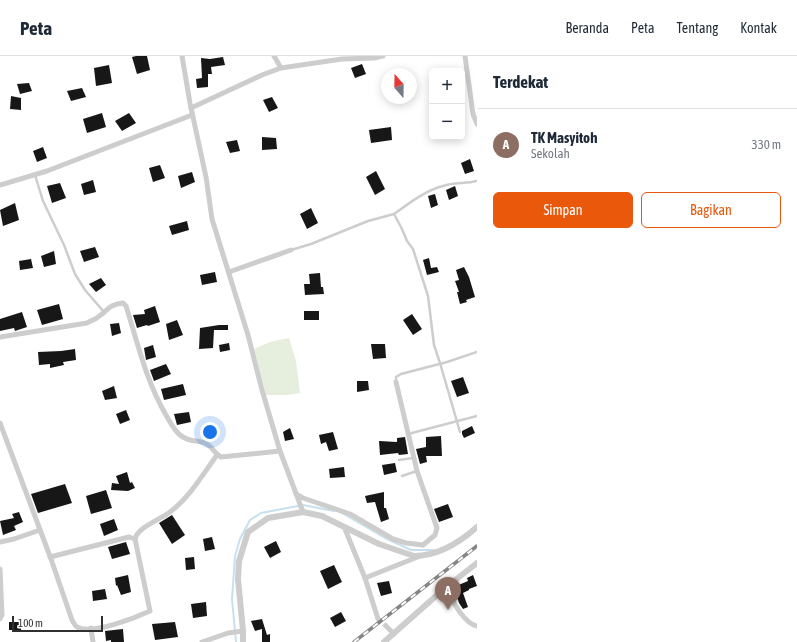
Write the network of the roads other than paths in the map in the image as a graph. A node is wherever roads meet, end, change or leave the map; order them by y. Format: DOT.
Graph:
graph roads {
  1 [pos="182,56"];
  2 [pos="274,56"];
  3 [pos="383,56"];
  4 [pos="465,56"];
  5 [pos="281,68"];
  6 [pos="191,108"];
  7 [pos="192,115"];
  8 [pos="477,124"];
  9 [pos="35,175"];
  10 [pos="477,181"];
  11 [pos="0,185"];
  12 [pos="394,214"];
  13 [pos="291,250"];
  14 [pos="229,272"];
  15 [pos="104,312"];
  16 [pos="0,337"];
  17 [pos="477,352"];
  18 [pos="440,363"];
  19 [pos="396,382"];
  20 [pos="477,416"];
  21 [pos="458,422"];
  22 [pos="0,423"];
  23 [pos="460,432"];
  24 [pos="408,434"];
  25 [pos="280,451"];
  26 [pos="217,455"];
  27 [pos="413,458"];
  28 [pos="399,460"];
  29 [pos="417,471"];
  30 [pos="402,476"];
  31 [pos="297,496"];
  32 [pos="302,510"];
  33 [pos="477,527"];
  34 [pos="345,529"];
  35 [pos="40,530"];
  36 [pos="135,539"];
  37 [pos="0,542"];
  38 [pos="423,546"];
  39 [pos="423,555"];
  40 [pos="50,557"];
  41 [pos="477,563"];
  42 [pos="0,569"];
  43 [pos="365,578"];
  44 [pos="445,588"];
  45 [pos="0,619"];
  46 [pos="378,619"];
  47 [pos="386,626"];
  48 [pos="477,626"];
  49 [pos="91,628"];
  50 [pos="241,631"];
  51 [pos="394,634"];
  52 [pos="93,642"];
  53 [pos="202,642"];
  54 [pos="243,642"];
  55 [pos="384,642"];
  1 -- 6 [label="street"];
  2 -- 5 [label="street"];
  3 -- 5 [label="street"];
  4 -- 8 [label="street"];
  5 -- 6 [label="street"];
  6 -- 7 [label="street"];
  7 -- 9 [label="street"];
  7 -- 14 [label="street"];
  9 -- 11 [label="street"];
  9 -- 15 [label="lane"];
  10 -- 12 [label="lane"];
  12 -- 13 [label="lane"];
  12 -- 18 [label="lane"];
  13 -- 14 [label="street"];
  14 -- 25 [label="street"];
  15 -- 16 [label="street"];
  15 -- 26 [label="street"];
  17 -- 18 [label="lane"];
  18 -- 19 [label="lane"];
  18 -- 21 [label="lane"];
  19 -- 24 [label="street"];
  20 -- 21 [label="lane"];
  21 -- 23 [label="lane"];
  21 -- 24 [label="lane"];
  22 -- 35 [label="street"];
  24 -- 27 [label="street"];
  25 -- 26 [label="street"];
  25 -- 31 [label="street"];
  26 -- 36 [label="street"];
  27 -- 28 [label="lane"];
  27 -- 29 [label="street"];
  29 -- 30 [label="lane"];
  29 -- 38 [label="street"];
  31 -- 32 [label="street"];
  31 -- 38 [label="street"];
  32 -- 34 [label="street"];
  32 -- 50 [label="street"];
  33 -- 39 [label="street"];
  34 -- 39 [label="street"];
  34 -- 43 [label="street"];
  35 -- 37 [label="street"];
  35 -- 40 [label="street"];
  36 -- 40 [label="street"];
  36 -- 49 [label="street"];
  38 -- 39 [label="street"];
  39 -- 43 [label="street"];
  40 -- 49 [label="street"];
  41 -- 44 [label="street"];
  42 -- 45 [label="street"];
  43 -- 46 [label="street"];
  44 -- 48 [label="street"];
  44 -- 51 [label="street"];
  47 -- 51 [label="street"];
  49 -- 52 [label="street"];
  50 -- 53 [label="street"];
  50 -- 54 [label="street"];
  51 -- 55 [label="street"];
}
